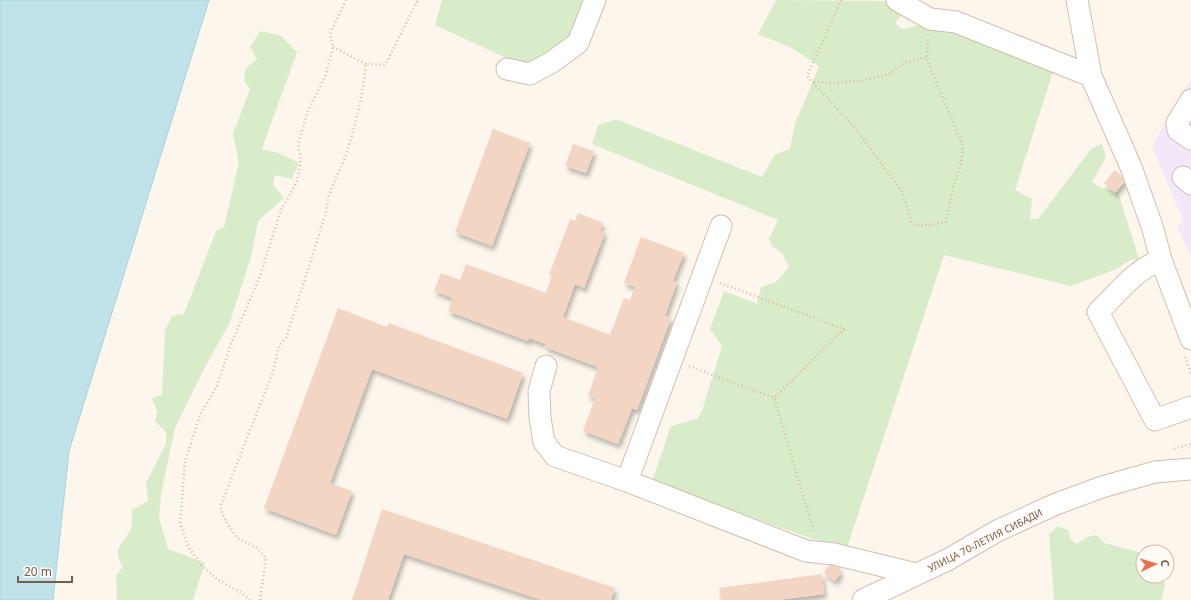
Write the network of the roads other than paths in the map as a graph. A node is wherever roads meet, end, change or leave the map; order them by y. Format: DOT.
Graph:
graph roads {
  1 [pos="595,0"];
  2 [pos="897,0"];
  3 [pos="1077,0"];
  4 [pos="507,68"];
  5 [pos="1091,76"];
  6 [pos="1191,100"];
  7 [pos="1191,139"];
  8 [pos="721,226"];
  9 [pos="1161,260"];
  10 [pos="1191,339"];
  11 [pos="546,366"];
  12 [pos="1191,407"];
  13 [pos="1191,469"];
  14 [pos="627,481"];
  15 [pos="916,574"];
  16 [pos="863,600"];
  1 -- 4 [label="street"];
  2 -- 5 [label="street"];
  3 -- 5 [label="street"];
  5 -- 9 [label="street"];
  6 -- 7 [label="street"];
  8 -- 14 [label="street"];
  9 -- 10 [label="street"];
  9 -- 12 [label="street"];
  11 -- 14 [label="street"];
  13 -- 15 [label="street, УЛИЦА 70-ЛЕТИЯ СИБАДИ"];
  14 -- 15 [label="street"];
  15 -- 16 [label="street, УЛИЦА 70-ЛЕТИЯ СИБАДИ"];
}
